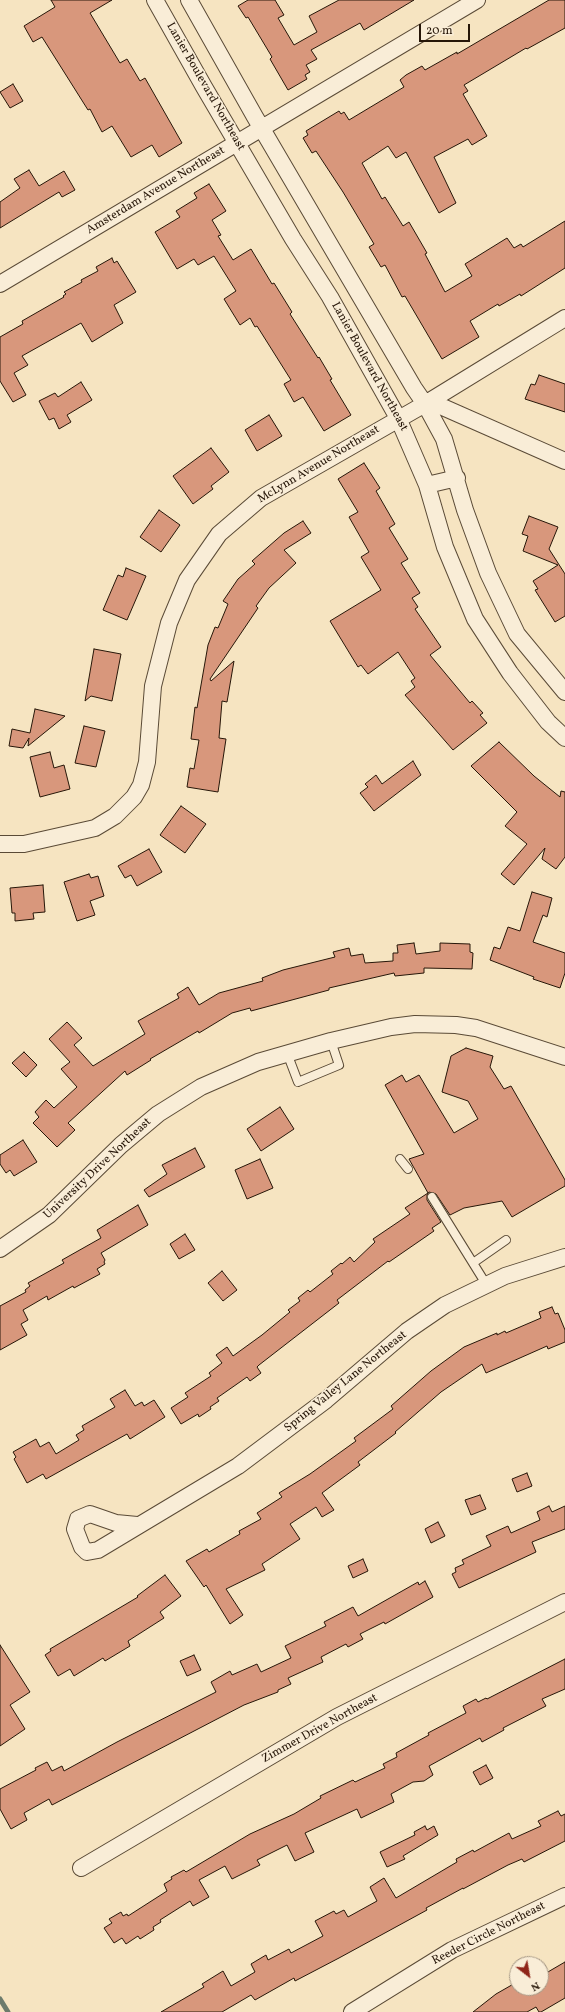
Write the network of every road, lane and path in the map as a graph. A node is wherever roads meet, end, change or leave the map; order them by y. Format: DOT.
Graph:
graph roads {
  1 [pos="155,0"];
  2 [pos="189,0"];
  3 [pos="477,0"];
  4 [pos="263,128"];
  5 [pos="237,144"];
  6 [pos="0,284"];
  7 [pos="565,318"];
  8 [pos="427,402"];
  9 [pos="398,418"];
  10 [pos="565,461"];
  11 [pos="457,478"];
  12 [pos="427,485"];
  13 [pos="565,692"];
  14 [pos="564,734"];
  15 [pos="0,844"];
  16 [pos="331,1041"];
  17 [pos="287,1053"];
  18 [pos="565,1056"];
  19 [pos="400,1159"];
  20 [pos="408,1169"];
  21 [pos="432,1197"];
  22 [pos="506,1240"];
  23 [pos="0,1249"];
  24 [pos="565,1257"];
  25 [pos="473,1263"];
  26 [pos="486,1284"];
  27 [pos="137,1526"];
  28 [pos="565,1602"];
  29 [pos="81,1868"];
  30 [pos="565,1896"];
  31 [pos="352,2012"];
  1 -- 5 [label="street, Lanier Boulevard Northeast"];
  2 -- 4 [label="street"];
  3 -- 4 [label="street, Amsterdam Avenue Northeast"];
  4 -- 5 [label="street, Amsterdam Avenue Northeast"];
  4 -- 8 [label="street"];
  5 -- 6 [label="street, Amsterdam Avenue Northeast"];
  5 -- 9 [label="street, Lanier Boulevard Northeast"];
  7 -- 8 [label="street, McLynn Avenue Northeast"];
  8 -- 9 [label="street, McLynn Avenue Northeast"];
  8 -- 10 [label="street"];
  8 -- 11 [label="street"];
  9 -- 12 [label="street, Lanier Boulevard Northeast"];
  9 -- 15 [label="street, McLynn Avenue Northeast"];
  11 -- 12 [label="street"];
  11 -- 13 [label="street"];
  12 -- 14 [label="street, Lanier Boulevard Northeast"];
  16 -- 17 [label="street, University Drive Northeast"];
  16 -- 17 [label="lane"];
  16 -- 18 [label="street, University Drive Northeast"];
  17 -- 23 [label="street, University Drive Northeast"];
  19 -- 20 [label="lane"];
  21 -- 25 [label="lane"];
  22 -- 25 [label="lane"];
  24 -- 26 [label="street, Spring Valley Lane Northeast"];
  25 -- 26 [label="lane"];
  26 -- 27 [label="street, Spring Valley Lane Northeast"];
  28 -- 29 [label="street, Zimmer Drive Northeast"];
  30 -- 31 [label="street, Reeder Circle Northeast"];
}
